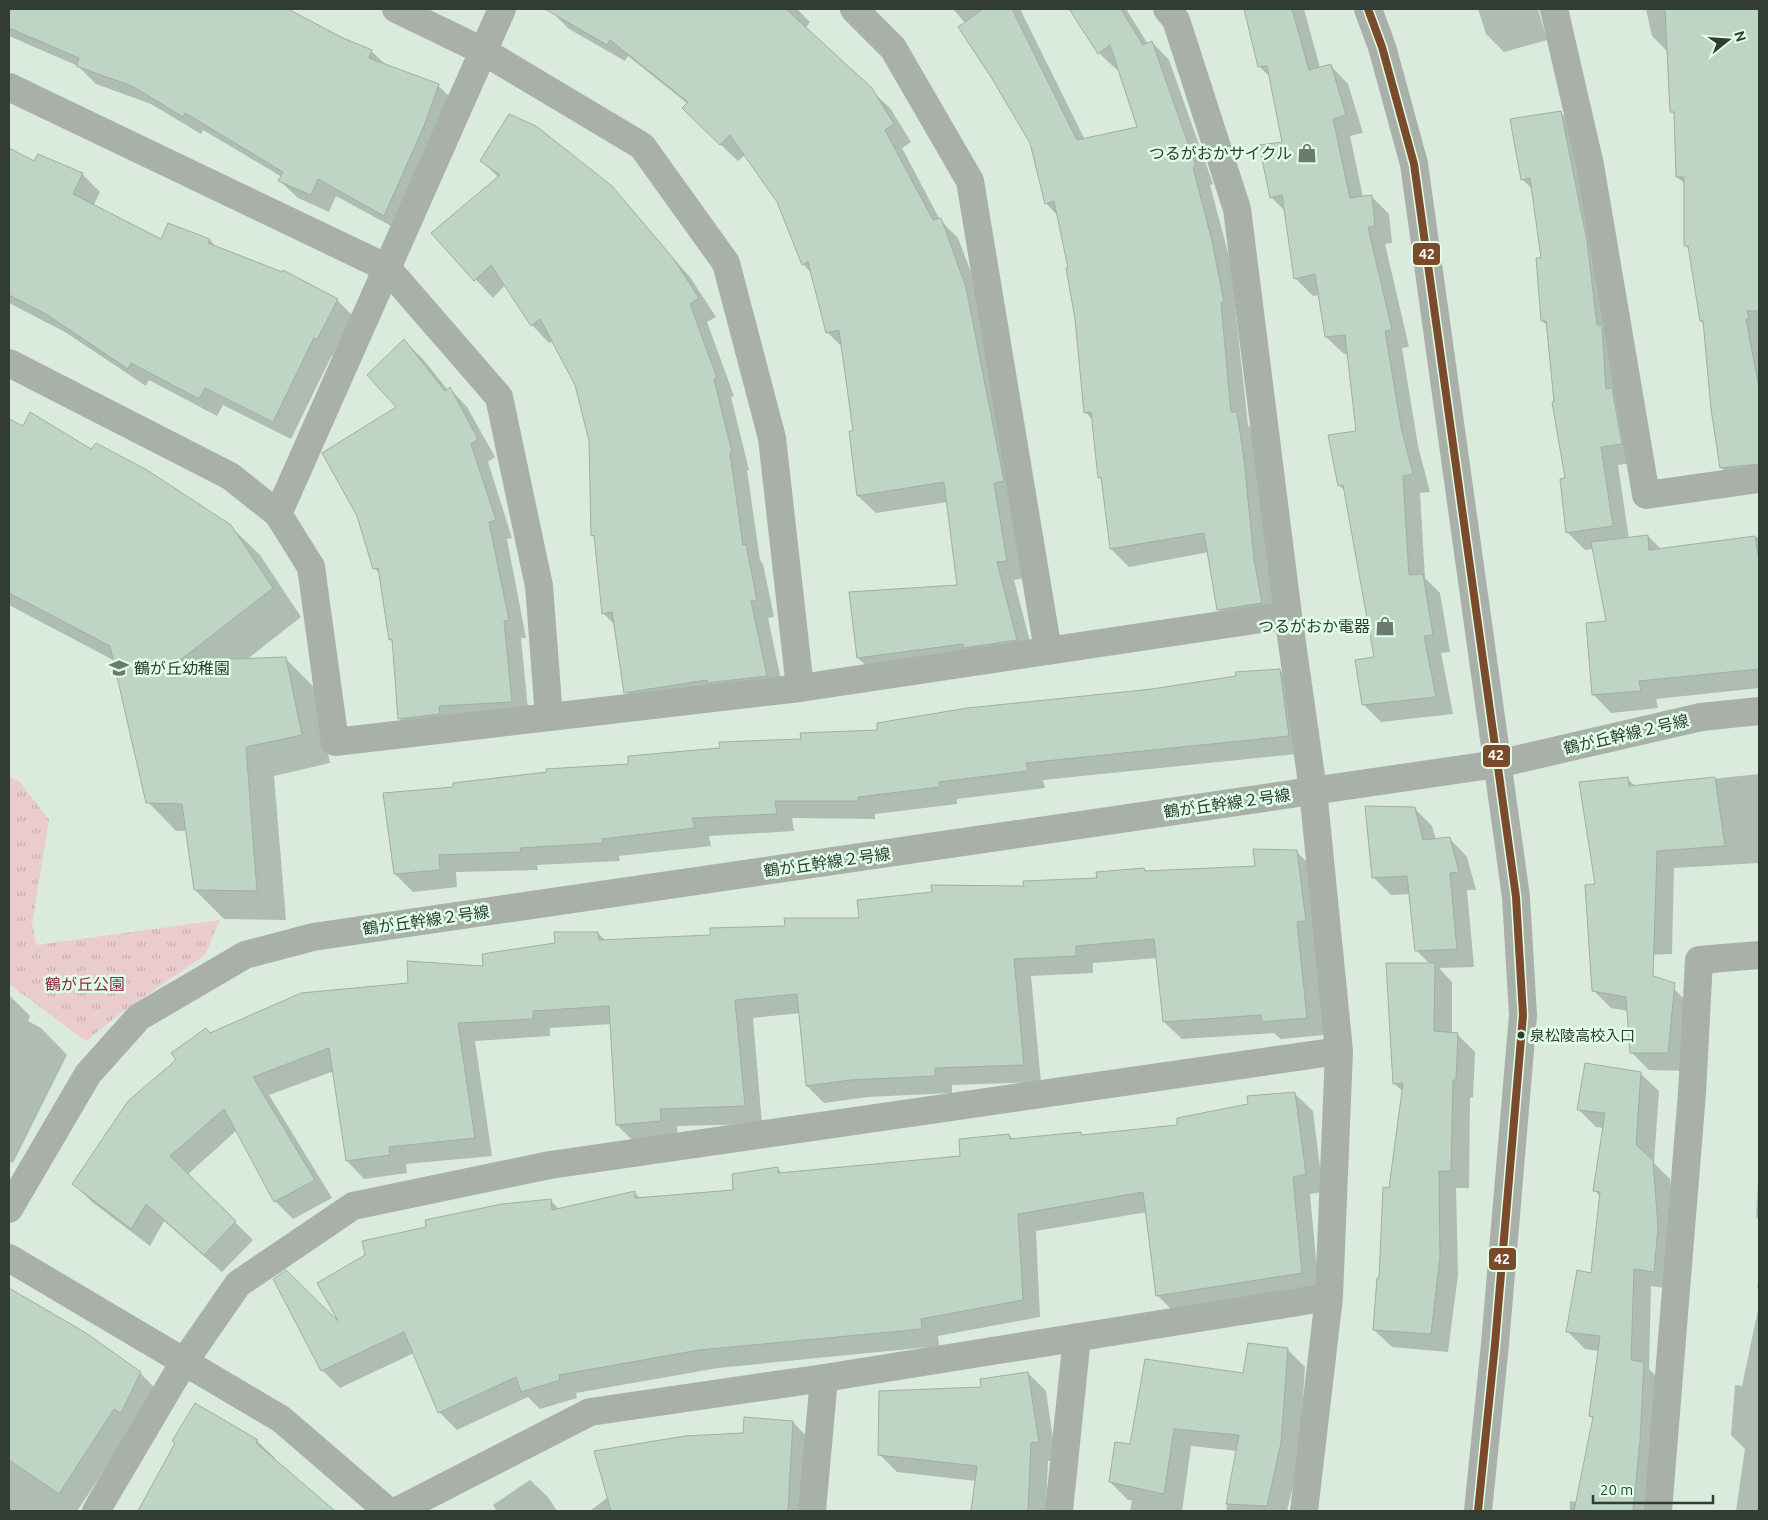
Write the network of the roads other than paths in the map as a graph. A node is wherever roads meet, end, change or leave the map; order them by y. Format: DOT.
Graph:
graph roads {
  1 [pos="396,9"];
  2 [pos="502,9"];
  3 [pos="854,9"];
  4 [pos="1167,9"];
  5 [pos="1368,9"];
  6 [pos="1554,9"];
  7 [pos="483,51"];
  8 [pos="9,87"];
  9 [pos="387,268"];
  10 [pos="9,363"];
  11 [pos="1759,479"];
  12 [pos="278,514"];
  13 [pos="1288,615"];
  14 [pos="1048,651"];
  15 [pos="800,688"];
  16 [pos="1759,711"];
  17 [pos="549,717"];
  18 [pos="1497,764"];
  19 [pos="1313,790"];
  20 [pos="1759,955"];
  21 [pos="1339,1051"];
  22 [pos="9,1209"];
  23 [pos="9,1258"];
  24 [pos="1329,1297"];
  25 [pos="1077,1337"];
  26 [pos="184,1362"];
  27 [pos="824,1378"];
  28 [pos="96,1511"];
  29 [pos="388,1511"];
  30 [pos="397,1511"];
  31 [pos="812,1511"];
  32 [pos="1059,1511"];
  33 [pos="1304,1511"];
  34 [pos="1478,1511"];
  35 [pos="1658,1511"];
  1 -- 7 [label="street"];
  2 -- 7 [label="street"];
  3 -- 14 [label="street"];
  4 -- 13 [label="street"];
  5 -- 18 [label="street"];
  6 -- 11 [label="street"];
  7 -- 9 [label="street"];
  7 -- 15 [label="street"];
  8 -- 9 [label="street"];
  9 -- 12 [label="street"];
  9 -- 17 [label="street"];
  10 -- 12 [label="street"];
  12 -- 17 [label="street"];
  13 -- 14 [label="street"];
  13 -- 19 [label="street"];
  14 -- 15 [label="street"];
  15 -- 17 [label="street"];
  16 -- 18 [label="street, 鶴が丘幹線２号線"];
  18 -- 19 [label="street, 鶴が丘幹線２号線"];
  18 -- 34 [label="street"];
  19 -- 21 [label="street"];
  19 -- 22 [label="street, 鶴が丘幹線２号線"];
  20 -- 35 [label="street"];
  21 -- 24 [label="street"];
  21 -- 26 [label="street"];
  23 -- 26 [label="street"];
  24 -- 25 [label="street"];
  24 -- 33 [label="street"];
  25 -- 27 [label="street"];
  25 -- 32 [label="street"];
  26 -- 28 [label="street"];
  26 -- 29 [label="street"];
  27 -- 30 [label="street"];
  27 -- 31 [label="street"];
}
